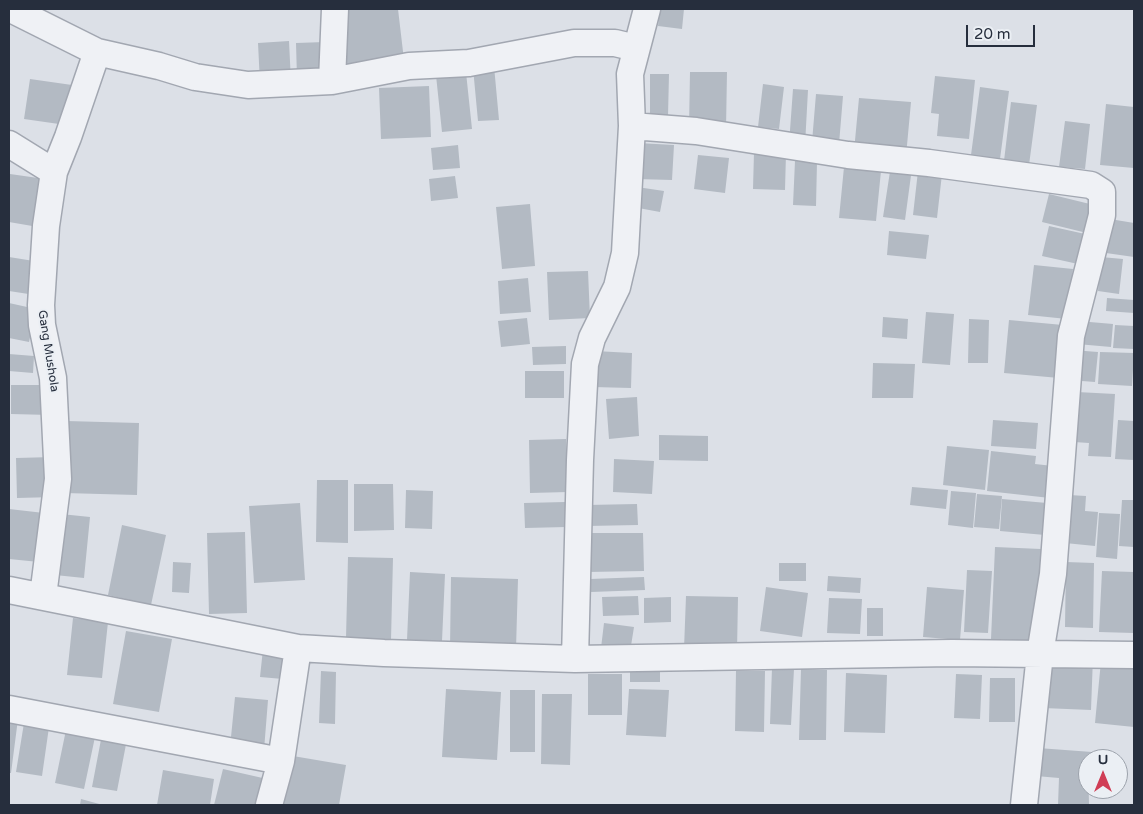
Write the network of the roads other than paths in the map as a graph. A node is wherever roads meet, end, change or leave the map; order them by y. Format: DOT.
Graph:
graph roads {
  1 [pos="10,9"];
  2 [pos="335,9"];
  3 [pos="647,9"];
  4 [pos="636,48"];
  5 [pos="97,52"];
  6 [pos="332,81"];
  7 [pos="632,126"];
  8 [pos="9,144"];
  9 [pos="54,172"];
  10 [pos="9,590"];
  11 [pos="43,596"];
  12 [pos="298,648"];
  13 [pos="1040,654"];
  14 [pos="1134,654"];
  15 [pos="575,659"];
  16 [pos="9,709"];
  17 [pos="281,761"];
  18 [pos="269,805"];
  19 [pos="1024,805"];
  1 -- 5 [label="street"];
  2 -- 6 [label="street"];
  3 -- 4 [label="street"];
  4 -- 6 [label="street"];
  4 -- 7 [label="street"];
  5 -- 6 [label="street"];
  5 -- 9 [label="street, Gang Mushola"];
  7 -- 13 [label="street"];
  7 -- 15 [label="street"];
  8 -- 9 [label="street"];
  9 -- 11 [label="street, Gang Mushola"];
  10 -- 11 [label="street"];
  11 -- 12 [label="street"];
  12 -- 15 [label="street"];
  12 -- 17 [label="street"];
  13 -- 14 [label="street"];
  13 -- 15 [label="street"];
  13 -- 19 [label="street"];
  16 -- 17 [label="street"];
  17 -- 18 [label="street"];
}
